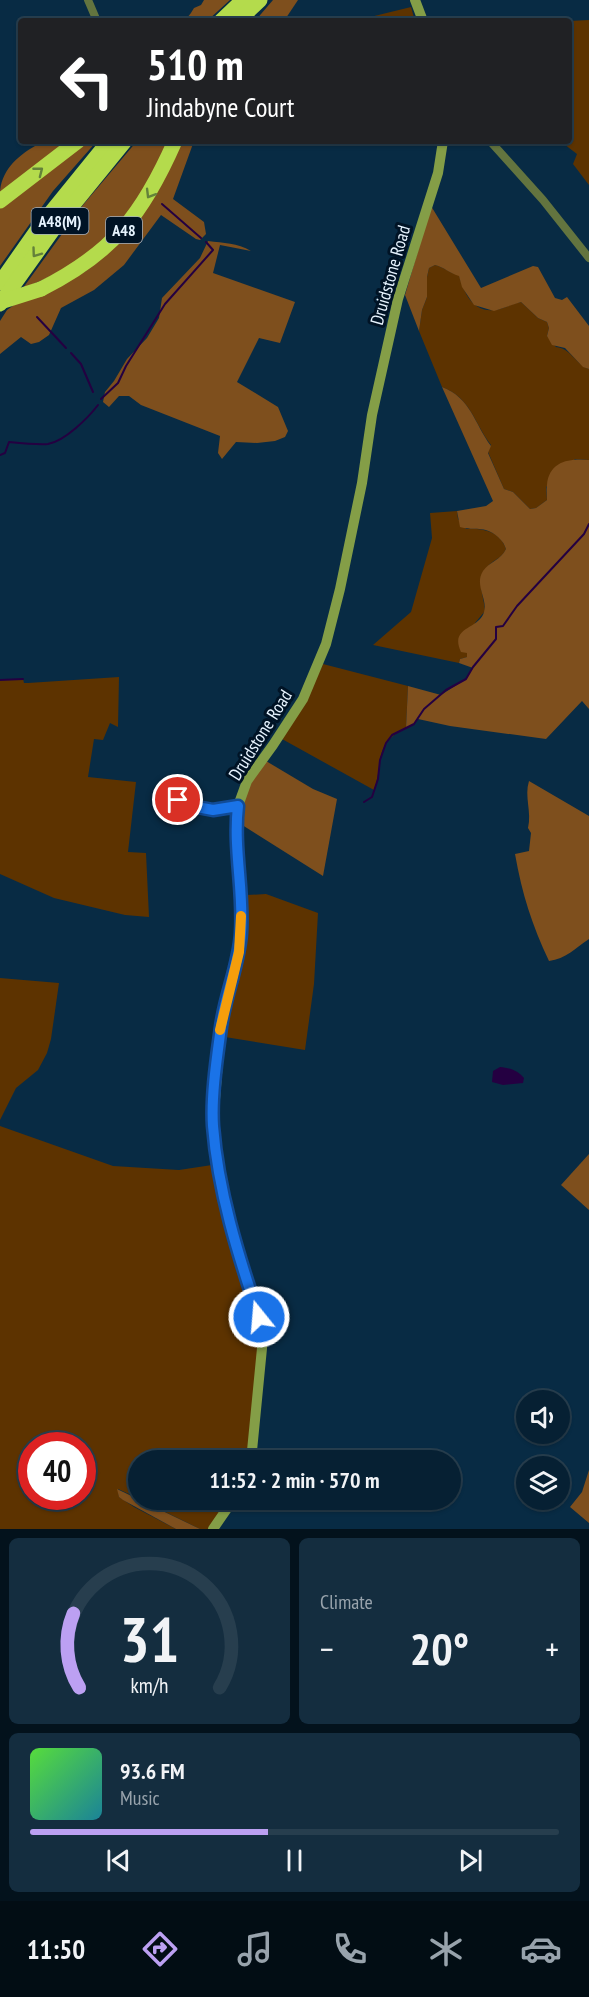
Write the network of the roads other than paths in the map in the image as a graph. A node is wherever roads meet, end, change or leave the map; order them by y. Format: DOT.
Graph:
graph roads {
  1 [pos="88,0"];
  2 [pos="243,0"];
  3 [pos="262,0"];
  4 [pos="415,0"];
  5 [pos="96,18"];
  6 [pos="224,18"];
  7 [pos="241,18"];
  8 [pos="248,18"];
  9 [pos="422,18"];
  10 [pos="74,144"];
  11 [pos="107,144"];
  12 [pos="123,144"];
  13 [pos="174,144"];
  14 [pos="443,144"];
  15 [pos="493,144"];
  16 [pos="0,201"];
  17 [pos="589,258"];
  18 [pos="0,283"];
  19 [pos="0,303"];
  20 [pos="178,800"];
  21 [pos="238,806"];
  22 [pos="252,1450"];
  23 [pos="226,1510"];
  24 [pos="213,1529"];
  1 -- 5 [label="street"];
  2 -- 6 [label="highway"];
  3 -- 7 [label="highway"];
  3 -- 8 [label="highway"];
  4 -- 9 [label="street"];
  16 -- 10 [label="highway, one-way"];
  11 -- 18 [label="highway, A48(M)"];
  12 -- 19 [label="highway, A48(M), one-way"];
  13 -- 19 [label="highway, A48, one-way, bridge"];
  14 -- 21 [label="street, Druidstone Road"];
  15 -- 17 [label="street"];
  20 -- 21 [label="street"];
  21 -- 22 [label="street, Druidstone Road"];
  23 -- 24 [label="street"];
}
